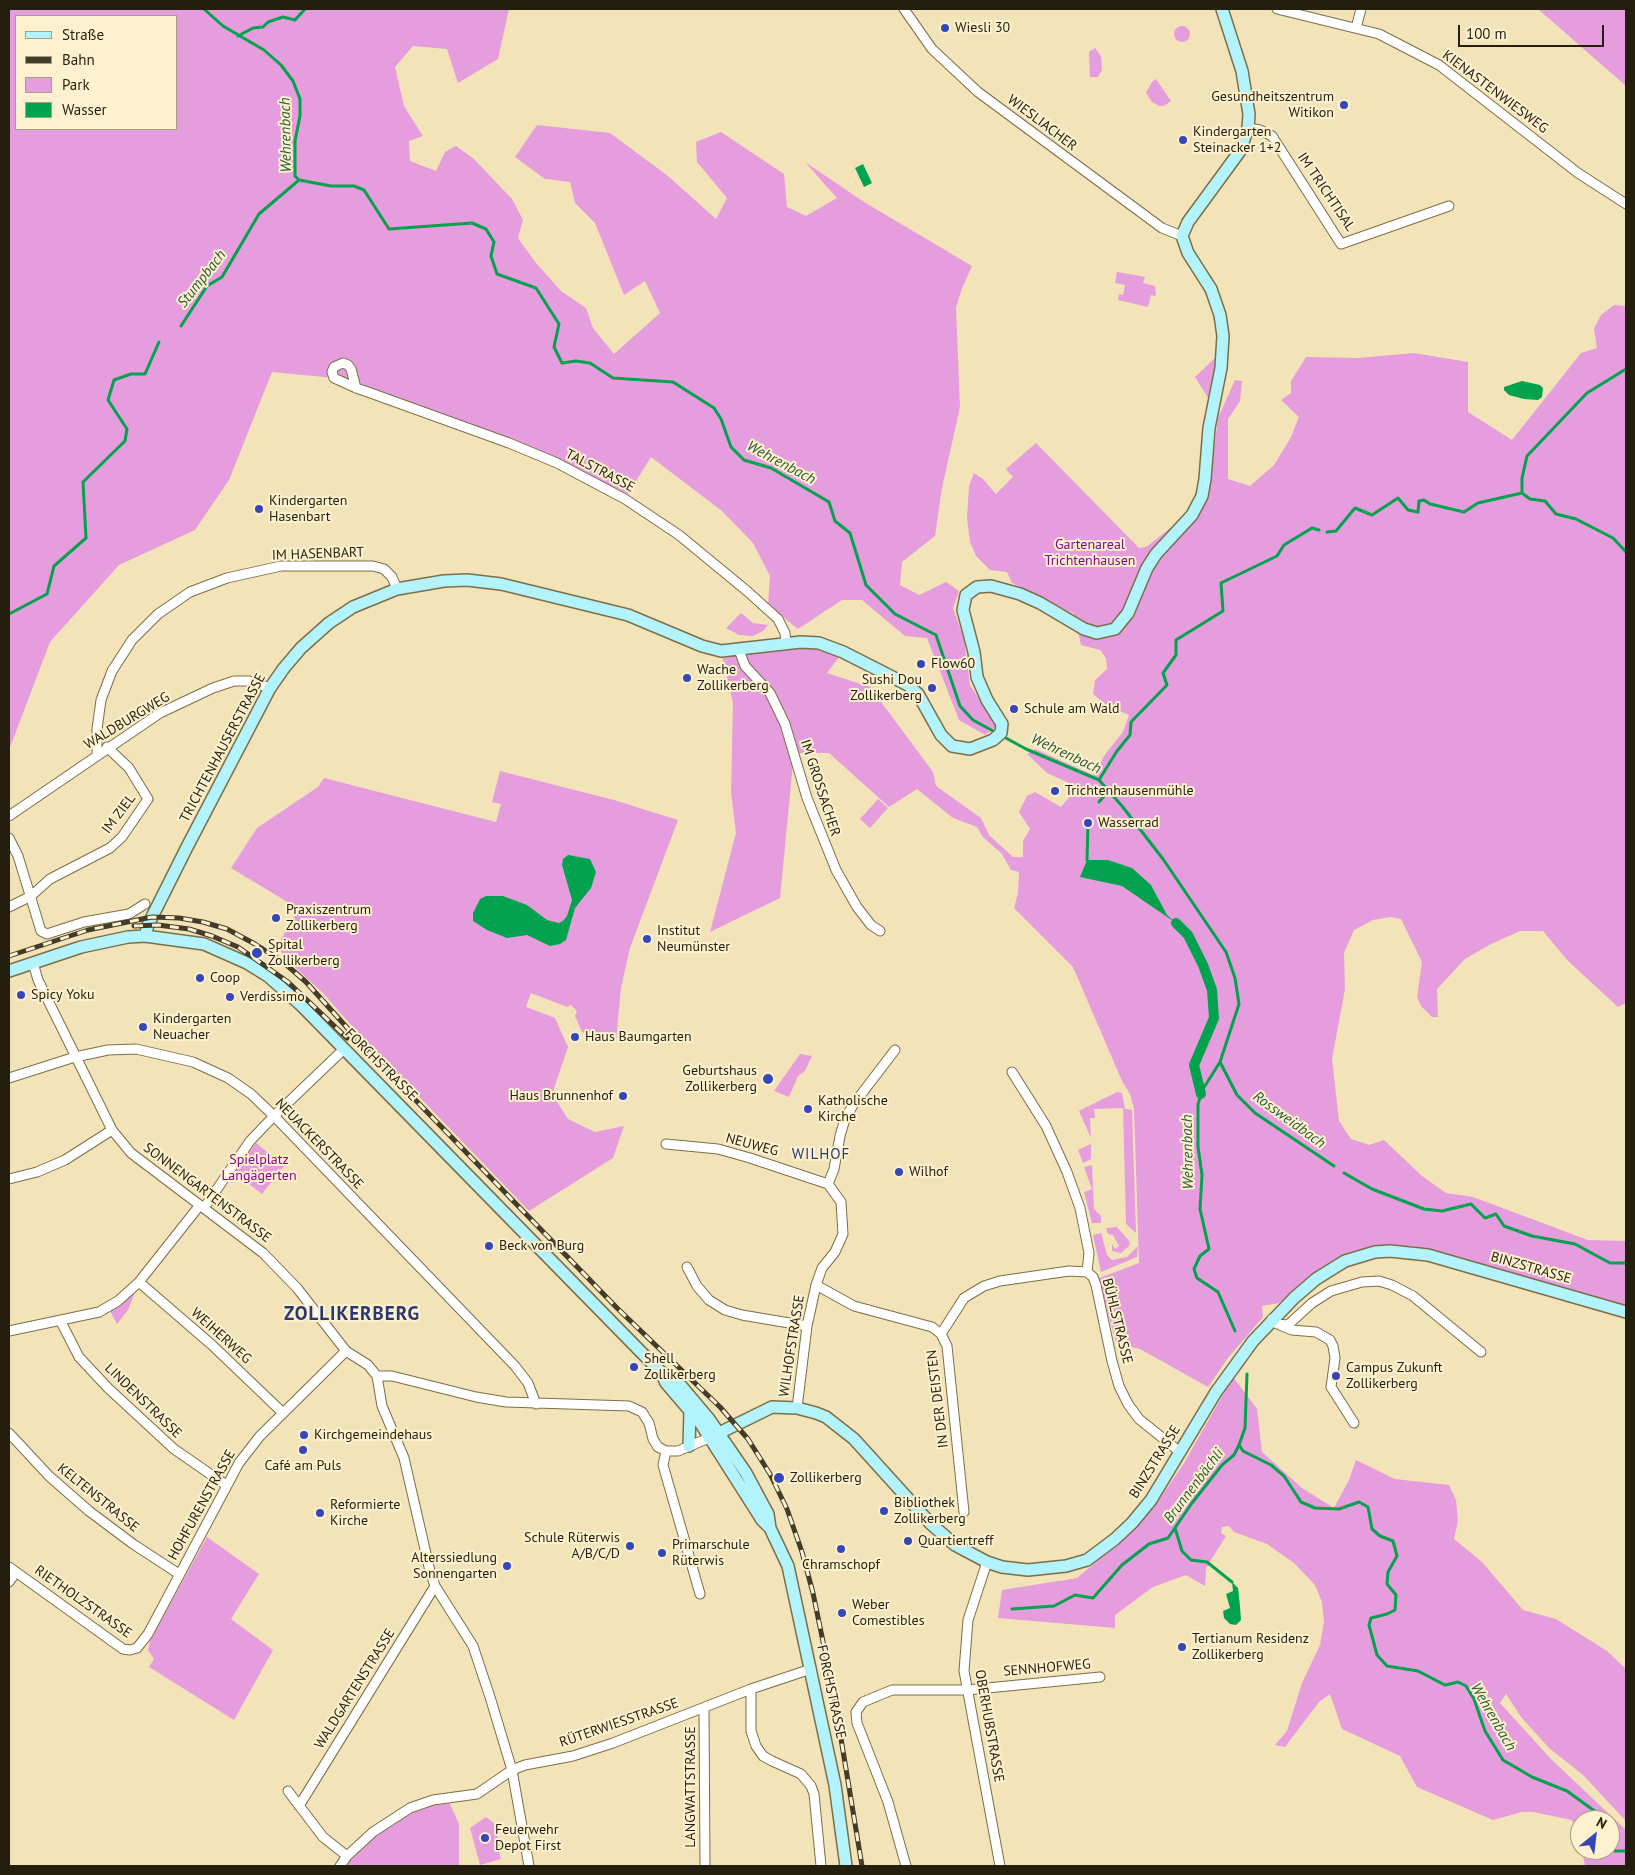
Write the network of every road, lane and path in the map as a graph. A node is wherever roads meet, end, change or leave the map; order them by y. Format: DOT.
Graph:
graph roads {
  1 [pos="904,9"];
  2 [pos="1222,9"];
  3 [pos="1277,9"];
  4 [pos="1361,9"];
  5 [pos="1356,28"];
  6 [pos="1248,128"];
  7 [pos="1626,204"];
  8 [pos="1449,206"];
  9 [pos="1182,236"];
  10 [pos="356,388"];
  11 [pos="397,589"];
  12 [pos="786,644"];
  13 [pos="739,650"];
  14 [pos="270,688"];
  15 [pos="107,747"];
  16 [pos="97,754"];
  17 [pos="9,816"];
  18 [pos="9,838"];
  19 [pos="31,896"];
  20 [pos="145,904"];
  21 [pos="9,907"];
  22 [pos="880,931"];
  23 [pos="145,936"];
  24 [pos="32,963"];
  25 [pos="9,971"];
  26 [pos="344,1048"];
  27 [pos="895,1050"];
  28 [pos="75,1057"];
  29 [pos="1012,1072"];
  30 [pos="9,1078"];
  31 [pos="274,1116"];
  32 [pos="112,1130"];
  33 [pos="666,1144"];
  34 [pos="9,1179"];
  35 [pos="828,1184"];
  36 [pos="202,1207"];
  37 [pos="687,1267"];
  38 [pos="1087,1272"];
  39 [pos="139,1282"];
  40 [pos="816,1284"];
  41 [pos="1626,1312"];
  42 [pos="60,1320"];
  43 [pos="1275,1321"];
  44 [pos="807,1326"];
  45 [pos="9,1331"];
  46 [pos="941,1334"];
  47 [pos="346,1351"];
  48 [pos="1481,1352"];
  49 [pos="661,1372"];
  50 [pos="377,1376"];
  51 [pos="536,1404"];
  52 [pos="797,1408"];
  53 [pos="690,1410"];
  54 [pos="282,1412"];
  55 [pos="1354,1423"];
  56 [pos="9,1433"];
  57 [pos="713,1436"];
  58 [pos="689,1446"];
  59 [pos="666,1452"];
  60 [pos="1180,1452"];
  61 [pos="226,1485"];
  62 [pos="964,1512"];
  63 [pos="987,1562"];
  64 [pos="12,1569"];
  65 [pos="180,1574"];
  66 [pos="9,1582"];
  67 [pos="435,1586"];
  68 [pos="700,1594"];
  69 [pos="142,1642"];
  70 [pos="811,1670"];
  71 [pos="1100,1677"];
  72 [pos="751,1690"];
  73 [pos="967,1690"];
  74 [pos="704,1708"];
  75 [pos="512,1770"];
  76 [pos="288,1791"];
  77 [pos="299,1806"];
  78 [pos="347,1856"];
  79 [pos="340,1866"];
  80 [pos="529,1866"];
  81 [pos="705,1866"];
  82 [pos="822,1866"];
  83 [pos="846,1866"];
  84 [pos="906,1866"];
  85 [pos="1000,1866"];
  1 -- 9 [label="street, WIESLIACHER"];
  2 -- 6 [label="main road"];
  3 -- 5 [label="street, KIENASTENWIESWEG"];
  4 -- 5 [label="street"];
  5 -- 7 [label="street, KIENASTENWIESWEG"];
  6 -- 8 [label="street, IM TRICHTISAL"];
  6 -- 9 [label="main road"];
  9 -- 12 [label="main road, TRICHTENHAUSERSTRASSE"];
  10 -- 12 [label="street, TALSTRASSE"];
  11 -- 13 [label="main road, TRICHTENHAUSERSTRASSE"];
  11 -- 14 [label="main road, TRICHTENHAUSERSTRASSE"];
  11 -- 16 [label="street, IM HASENBART"];
  12 -- 13 [label="main road, TRICHTENHAUSERSTRASSE"];
  13 -- 22 [label="street, IM GROSSACHER"];
  14 -- 15 [label="street, WALDBURGWEG"];
  14 -- 23 [label="main road, TRICHTENHAUSERSTRASSE"];
  15 -- 16 [label="street, WALDBURGWEG"];
  15 -- 19 [label="street, IM ZIEL"];
  16 -- 17 [label="street, WALDBURGWEG"];
  18 -- 19 [label="street"];
  19 -- 20 [label="street"];
  19 -- 21 [label="street, IM ZIEL"];
  23 -- 24 [label="main road, FORCHSTRASSE"];
  23 -- 26 [label="main road, FORCHSTRASSE"];
  24 -- 25 [label="main road, FORCHSTRASSE"];
  24 -- 28 [label="street, SONNENGARTENSTRASSE"];
  26 -- 31 [label="street"];
  26 -- 49 [label="main road, FORCHSTRASSE"];
  27 -- 35 [label="street"];
  28 -- 30 [label="street, NEUACKERSTRASSE"];
  28 -- 31 [label="street, NEUACKERSTRASSE"];
  28 -- 32 [label="street, SONNENGARTENSTRASSE"];
  29 -- 38 [label="street, BÜHLSTRASSE"];
  31 -- 36 [label="street"];
  31 -- 51 [label="street, NEUACKERSTRASSE"];
  32 -- 34 [label="street"];
  32 -- 36 [label="street, SONNENGARTENSTRASSE"];
  33 -- 35 [label="street, NEUWEG"];
  35 -- 40 [label="street, WILHOFSTRASSE"];
  36 -- 39 [label="street"];
  36 -- 47 [label="street, SONNENGARTENSTRASSE"];
  37 -- 44 [label="street"];
  38 -- 46 [label="street, IN DER DEISTEN"];
  38 -- 60 [label="street, BÜHLSTRASSE"];
  39 -- 42 [label="street"];
  39 -- 54 [label="street, WEIHERWEG"];
  40 -- 44 [label="street, WILHOFSTRASSE"];
  40 -- 46 [label="street"];
  41 -- 43 [label="main road, BINZSTRASSE"];
  42 -- 45 [label="street"];
  42 -- 61 [label="street, LINDENSTRASSE"];
  43 -- 48 [label="street"];
  43 -- 55 [label="street"];
  43 -- 60 [label="main road, BINZSTRASSE"];
  44 -- 52 [label="street, WILHOFSTRASSE"];
  46 -- 62 [label="street, IN DER DEISTEN"];
  47 -- 50 [label="street, SONNENGARTENSTRASSE"];
  47 -- 54 [label="street, HOHFURENSTRASSE"];
  49 -- 53 [label="main road, FORCHSTRASSE"];
  49 -- 57 [label="main road, FORCHSTRASSE"];
  50 -- 51 [label="street"];
  50 -- 67 [label="street"];
  51 -- 59 [label="street"];
  52 -- 57 [label="main road, BINZSTRASSE"];
  52 -- 63 [label="main road, BINZSTRASSE"];
  53 -- 57 [label="main road, FORCHSTRASSE"];
  53 -- 58 [label="main road"];
  54 -- 61 [label="street, HOHFURENSTRASSE"];
  56 -- 65 [label="street, KELTENSTRASSE"];
  57 -- 58 [label="street"];
  57 -- 70 [label="main road, FORCHSTRASSE"];
  58 -- 59 [label="street"];
  59 -- 68 [label="street"];
  60 -- 63 [label="main road, BINZSTRASSE"];
  61 -- 65 [label="street, HOHFURENSTRASSE"];
  63 -- 73 [label="street, OBERHUBSTRASSE"];
  64 -- 66 [label="street"];
  64 -- 69 [label="street, RIETHOLZSTRASSE"];
  65 -- 69 [label="street, HOHFURENSTRASSE"];
  67 -- 75 [label="street"];
  67 -- 77 [label="street, WALDGARTENSTRASSE"];
  70 -- 72 [label="street, RÜTERWIESSTRASSE"];
  70 -- 83 [label="main road, FORCHSTRASSE"];
  71 -- 73 [label="street, SENNHOFWEG"];
  72 -- 74 [label="street, RÜTERWIESSTRASSE"];
  72 -- 82 [label="street"];
  73 -- 84 [label="street, SENNHOFWEG"];
  73 -- 85 [label="street, OBERHUBSTRASSE"];
  74 -- 75 [label="street, RÜTERWIESSTRASSE"];
  74 -- 81 [label="street, LANGWATTSTRASSE"];
  75 -- 78 [label="street, RÜTERWIESSTRASSE"];
  75 -- 80 [label="street"];
  76 -- 77 [label="street"];
  77 -- 78 [label="street"];
  78 -- 79 [label="street, RÜTERWIESSTRASSE"];
}
